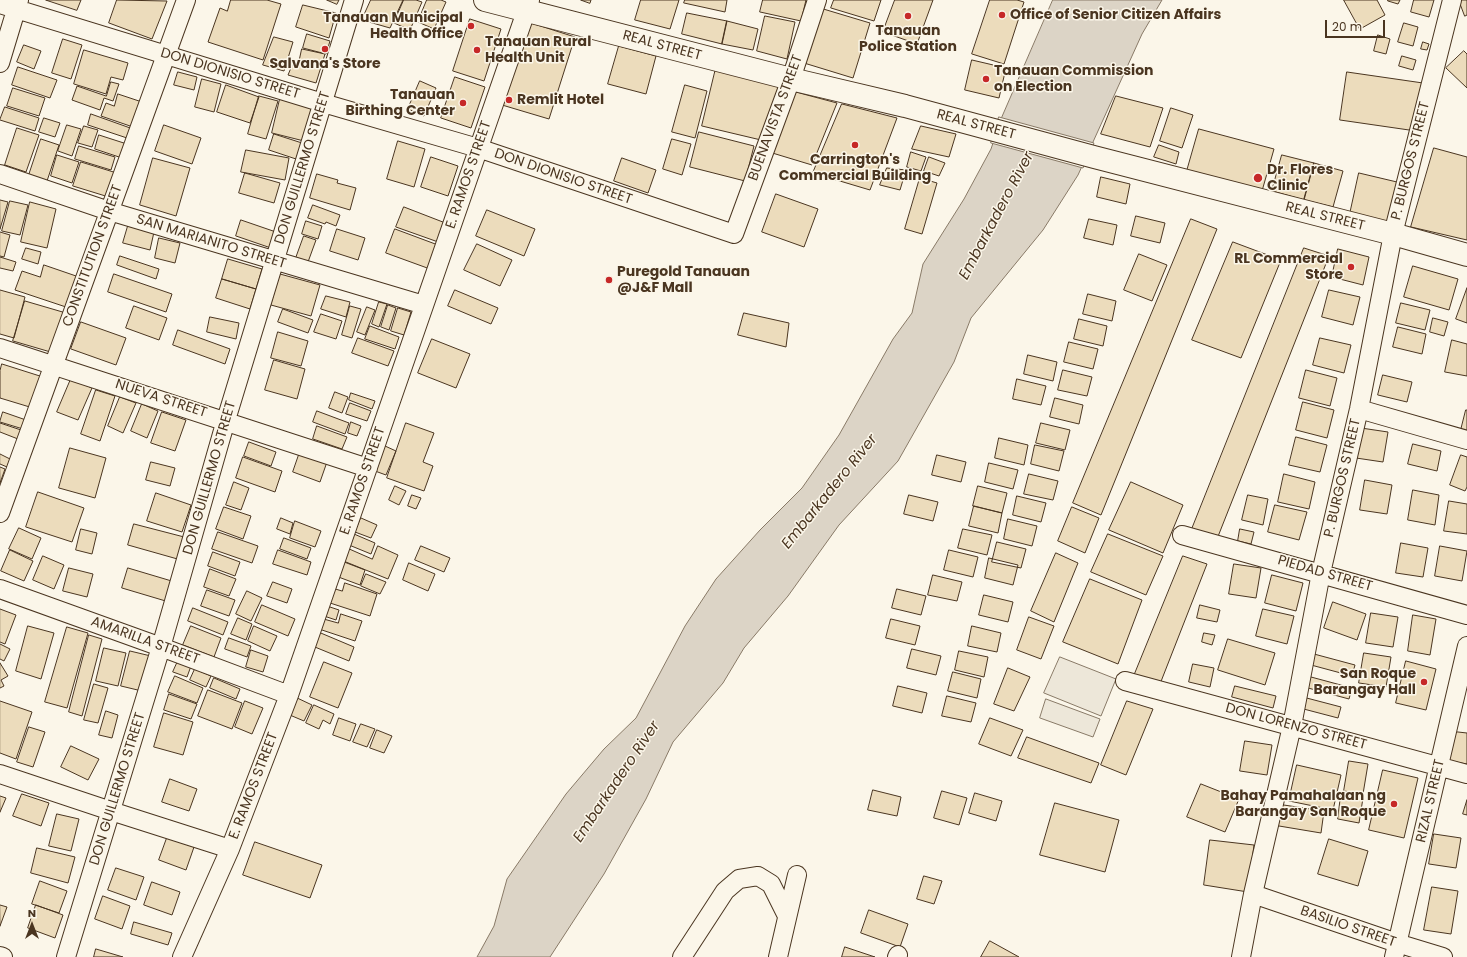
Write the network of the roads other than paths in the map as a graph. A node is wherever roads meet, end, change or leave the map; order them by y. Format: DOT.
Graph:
graph roads {
  1 [pos="186,0"];
  2 [pos="354,0"];
  3 [pos="485,0"];
  4 [pos="817,0"];
  5 [pos="1452,0"];
  6 [pos="12,4"];
  7 [pos="528,5"];
  8 [pos="166,54"];
  9 [pos="0,63"];
  10 [pos="791,79"];
  11 [pos="323,103"];
  12 [pos="478,148"];
  13 [pos="0,174"];
  14 [pos="110,211"];
  15 [pos="734,234"];
  16 [pos="1392,234"];
  17 [pos="1467,255"];
  18 [pos="275,261"];
  19 [pos="424,305"];
  20 [pos="0,348"];
  21 [pos="54,364"];
  22 [pos="1359,409"];
  23 [pos="226,420"];
  24 [pos="1467,440"];
  25 [pos="368,468"];
  26 [pos="0,513"];
  27 [pos="1182,534"];
  28 [pos="1321,573"];
  29 [pos="0,589"];
  30 [pos="1467,615"];
  31 [pos="1467,646"];
  32 [pos="161,647"];
  33 [pos="1125,681"];
  34 [pos="289,695"];
  35 [pos="1292,726"];
  36 [pos="1439,767"];
  37 [pos="0,774"];
  38 [pos="1467,774"];
  39 [pos="111,811"];
  40 [pos="230,849"];
  41 [pos="797,876"];
  42 [pos="1253,894"];
  43 [pos="788,916"];
  44 [pos="1395,950"];
  45 [pos="0,956"];
  46 [pos="3,957"];
  47 [pos="66,957"];
  48 [pos="182,957"];
  49 [pos="682,957"];
  50 [pos="778,957"];
  51 [pos="1241,957"];
  52 [pos="1443,957"];
  1 -- 8 [label="street, CONSTITUTION STREET"];
  2 -- 11 [label="street, DON GUILLERMO STREET"];
  3 -- 7 [label="main road, REAL STREET"];
  4 -- 10 [label="street, BUENAVISTA STREET"];
  5 -- 16 [label="street, P. BURGOS STREET"];
  6 -- 8 [label="street, DON DIONISIO STREET"];
  6 -- 9 [label="street"];
  7 -- 10 [label="main road, REAL STREET"];
  7 -- 12 [label="street, E. RAMOS STREET"];
  8 -- 11 [label="street, DON DIONISIO STREET"];
  8 -- 14 [label="street, CONSTITUTION STREET"];
  10 -- 15 [label="street, BUENAVISTA STREET"];
  10 -- 16 [label="main road, REAL STREET"];
  11 -- 12 [label="street, DON DIONISIO STREET"];
  11 -- 18 [label="street, DON GUILLERMO STREET"];
  12 -- 15 [label="street, DON DIONISIO STREET"];
  12 -- 19 [label="street, E. RAMOS STREET"];
  13 -- 14 [label="street, SAN MARIANITO STREET"];
  14 -- 18 [label="street, SAN MARIANITO STREET"];
  14 -- 21 [label="street, CONSTITUTION STREET"];
  16 -- 17 [label="main road, REAL STREET"];
  16 -- 22 [label="street, P. BURGOS STREET"];
  18 -- 19 [label="street, SAN MARIANITO STREET"];
  18 -- 23 [label="street, DON GUILLERMO STREET"];
  19 -- 25 [label="street, E. RAMOS STREET"];
  20 -- 21 [label="street, NUEVA STREET"];
  21 -- 23 [label="street, NUEVA STREET"];
  21 -- 26 [label="street, CONSTITUTION STREET"];
  22 -- 24 [label="street"];
  22 -- 28 [label="street, P. BURGOS STREET"];
  23 -- 25 [label="street, NUEVA STREET"];
  23 -- 32 [label="street, DON GUILLERMO STREET"];
  25 -- 34 [label="street, E. RAMOS STREET"];
  27 -- 28 [label="street, PIEDAD STREET"];
  28 -- 30 [label="street, PIEDAD STREET"];
  28 -- 35 [label="street, P. BURGOS STREET"];
  29 -- 32 [label="street, AMARILLA STREET"];
  31 -- 36 [label="street, RIZAL STREET"];
  32 -- 34 [label="street, AMARILLA STREET"];
  32 -- 39 [label="street, DON GUILLERMO STREET"];
  33 -- 35 [label="street, DON LORENZO STREET"];
  34 -- 40 [label="street, E. RAMOS STREET"];
  35 -- 36 [label="street, DON LORENZO STREET"];
  35 -- 42 [label="street, P. BURGOS STREET"];
  36 -- 38 [label="street, DON LORENZO STREET"];
  36 -- 44 [label="street, RIZAL STREET"];
  37 -- 39 [label="street"];
  39 -- 40 [label="street"];
  39 -- 47 [label="street, DON GUILLERMO STREET"];
  40 -- 48 [label="street, E. RAMOS STREET"];
  41 -- 43 [label="street"];
  42 -- 44 [label="street, BASILIO STREET"];
  42 -- 51 [label="street, P. BURGOS STREET"];
  43 -- 49 [label="street"];
  43 -- 50 [label="street"];
  44 -- 52 [label="street, BASILIO STREET"];
  45 -- 46 [label="street"];
}
